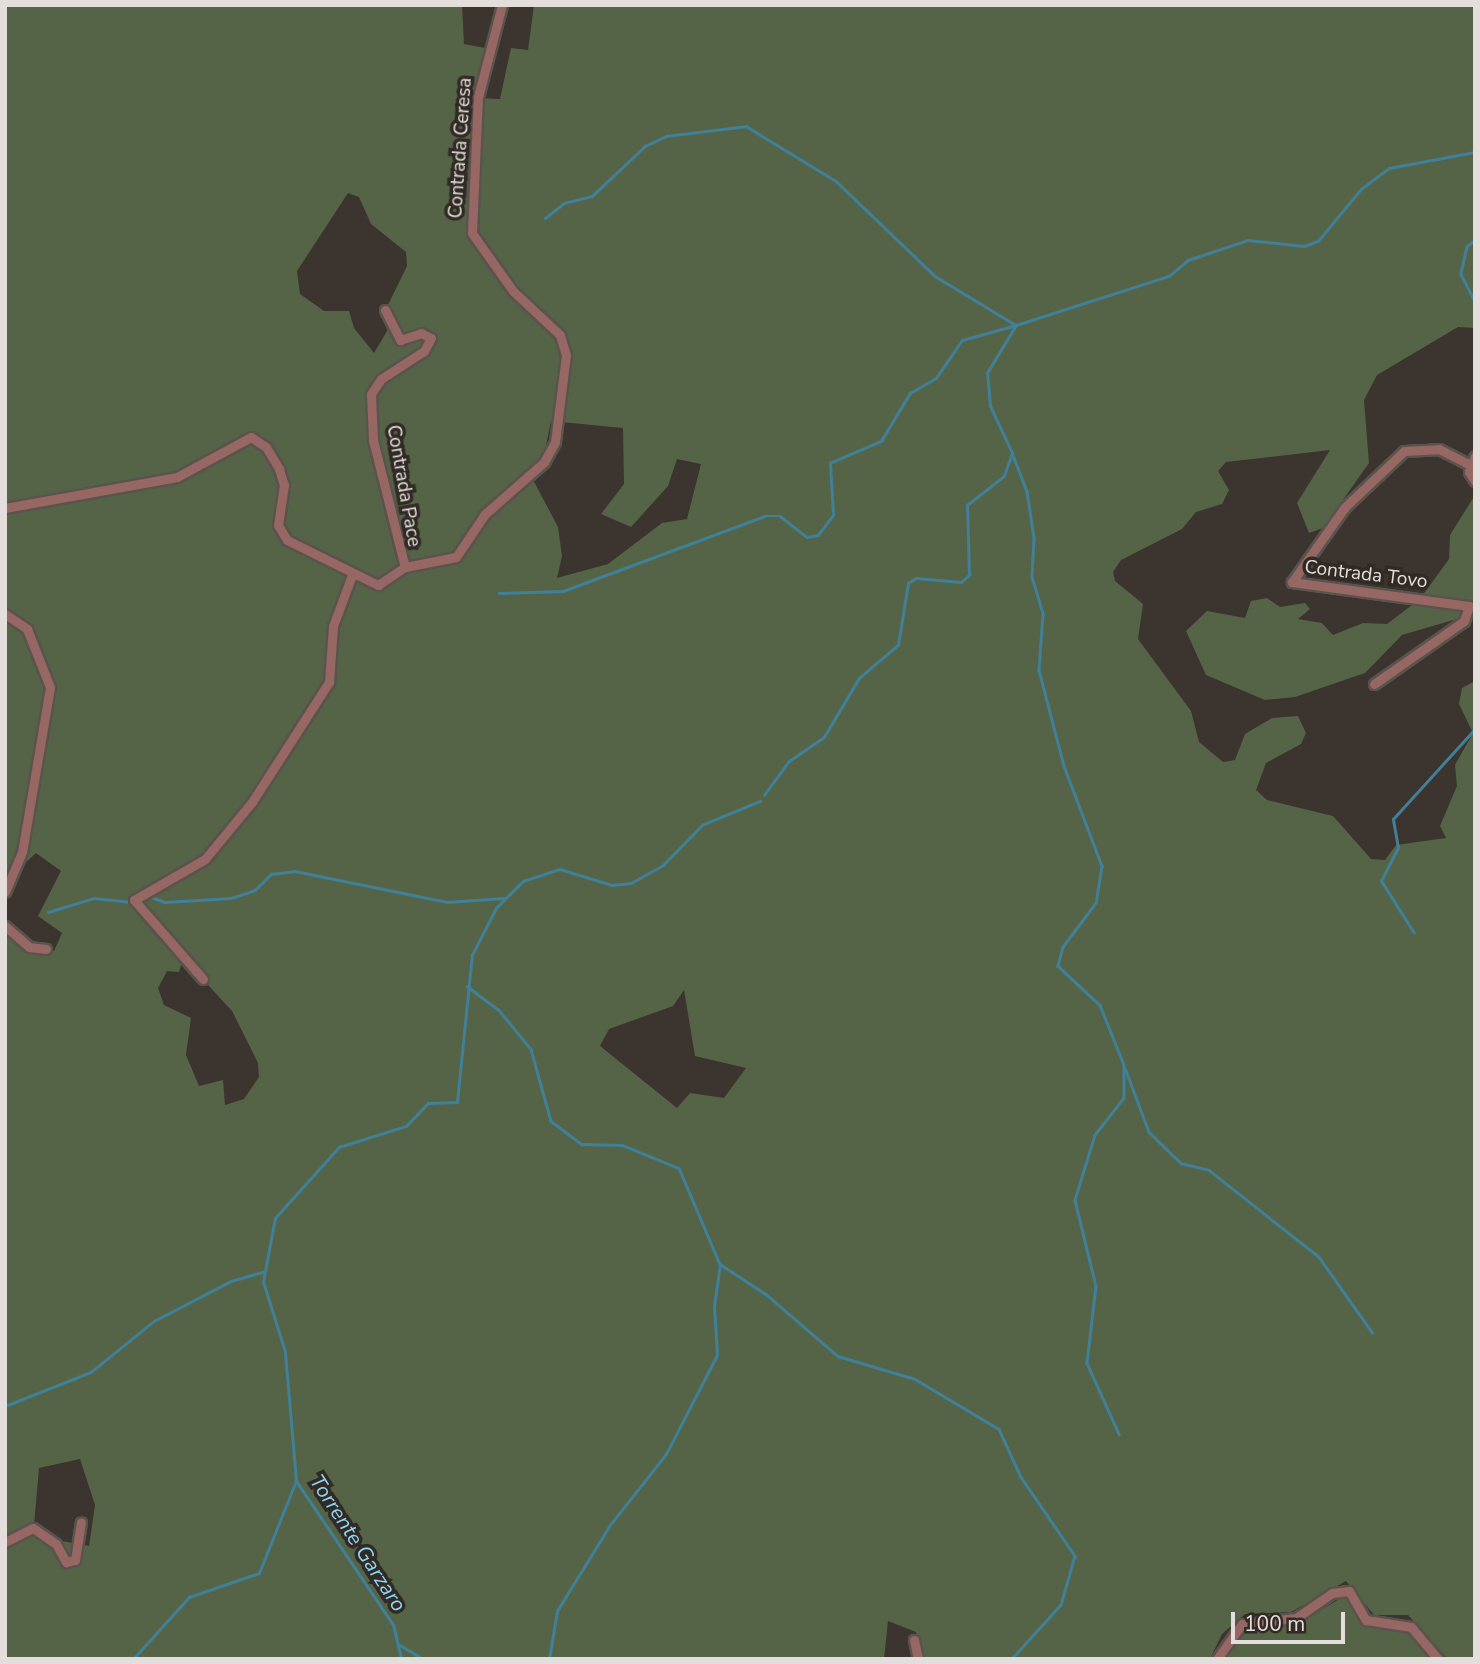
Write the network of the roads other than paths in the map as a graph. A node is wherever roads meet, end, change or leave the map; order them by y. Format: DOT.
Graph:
graph roads {
  1 [pos="502,5"];
  2 [pos="385,310"];
  3 [pos="1472,461"];
  4 [pos="1475,481"];
  5 [pos="5,508"];
  6 [pos="405,567"];
  7 [pos="352,575"];
  8 [pos="5,614"];
  9 [pos="1374,684"];
  10 [pos="5,892"];
  11 [pos="5,926"];
  12 [pos="46,949"];
  13 [pos="203,979"];
  14 [pos="81,1522"];
  15 [pos="5,1542"];
  16 [pos="914,1640"];
  17 [pos="918,1659"];
  18 [pos="1217,1659"];
  19 [pos="1438,1659"];
  1 -- 6 [label="street, Contrada Ceresa"];
  2 -- 6 [label="street, Contrada Pace"];
  3 -- 4 [label="street"];
  3 -- 9 [label="street, Contrada Tovo"];
  5 -- 7 [label="street"];
  6 -- 7 [label="street"];
  7 -- 13 [label="street"];
  8 -- 10 [label="street"];
  11 -- 12 [label="street"];
  14 -- 15 [label="street"];
  16 -- 17 [label="street"];
  18 -- 19 [label="street"];
}
